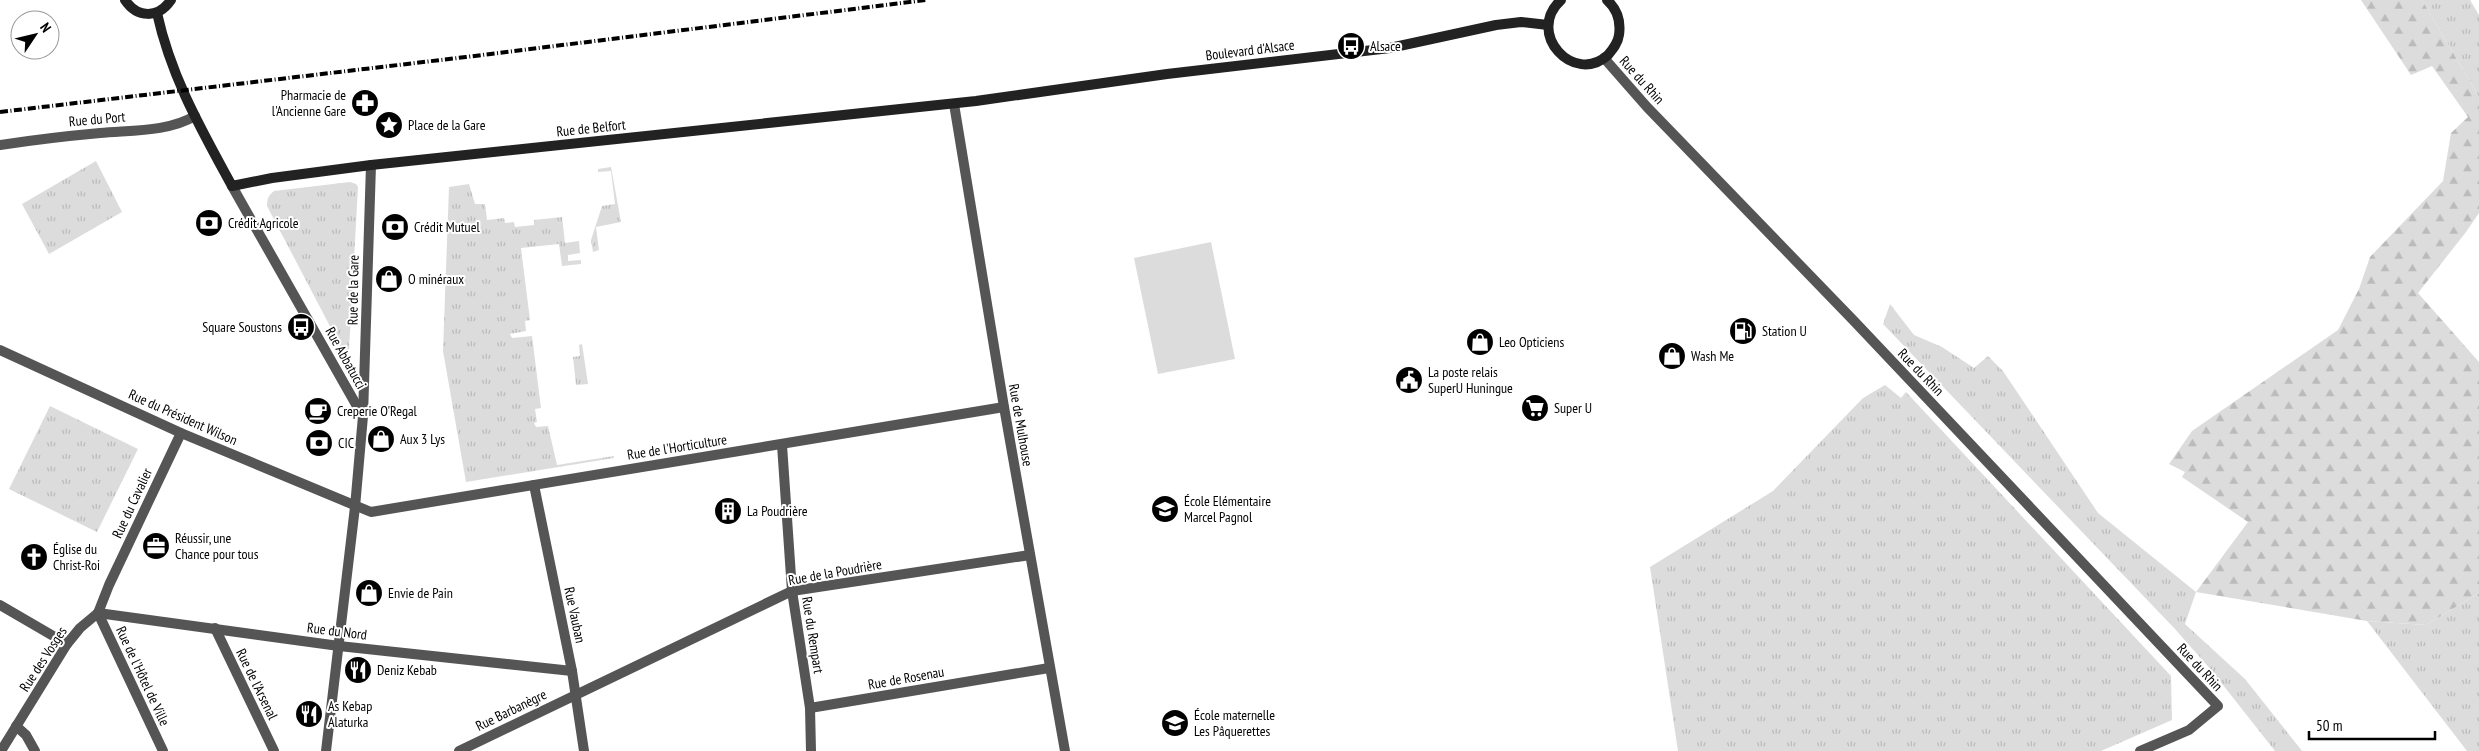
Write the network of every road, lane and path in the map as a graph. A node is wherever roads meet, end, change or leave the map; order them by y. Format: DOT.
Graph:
graph roads {
  1 [pos="124,0"];
  2 [pos="171,0"];
  3 [pos="1562,0"];
  4 [pos="1607,0"];
  5 [pos="157,13"];
  6 [pos="1548,25"];
  7 [pos="1604,58"];
  8 [pos="954,104"];
  9 [pos="195,116"];
  10 [pos="0,145"];
  11 [pos="371,165"];
  12 [pos="232,186"];
  13 [pos="0,350"];
  14 [pos="1004,407"];
  15 [pos="363,416"];
  16 [pos="181,433"];
  17 [pos="782,445"];
  18 [pos="534,485"];
  19 [pos="355,507"];
  20 [pos="1030,555"];
  21 [pos="792,591"];
  22 [pos="0,606"];
  23 [pos="98,613"];
  24 [pos="215,628"];
  25 [pos="67,644"];
  26 [pos="339,646"];
  27 [pos="1049,668"];
  28 [pos="572,671"];
  29 [pos="575,694"];
  30 [pos="810,708"];
  31 [pos="16,726"];
  32 [pos="1,751"];
  33 [pos="35,751"];
  34 [pos="163,751"];
  35 [pos="274,751"];
  36 [pos="326,751"];
  37 [pos="459,751"];
  38 [pos="584,751"];
  39 [pos="811,751"];
  40 [pos="1065,751"];
  41 [pos="2140,751"];
  1 -- 5 [label="main road"];
  2 -- 5 [label="main road"];
  3 -- 6 [label="main road"];
  4 -- 7 [label="main road"];
  5 -- 9 [label="main road, Rue Abbatucci"];
  6 -- 7 [label="main road"];
  6 -- 8 [label="main road, Boulevard d'Alsace"];
  7 -- 41 [label="street, Rue du Rhin"];
  8 -- 11 [label="main road, Rue de Belfort"];
  8 -- 14 [label="street, Rue de Mulhouse"];
  9 -- 10 [label="street, Rue du Port"];
  9 -- 12 [label="main road, Rue Abbatucci"];
  11 -- 12 [label="main road, Rue de Belfort"];
  11 -- 15 [label="street, Rue de la Gare"];
  12 -- 15 [label="street, Rue Abbatucci"];
  13 -- 16 [label="street, Rue du Président Wilson"];
  14 -- 17 [label="street, Rue de l'Horticulture"];
  14 -- 20 [label="street, Rue de Mulhouse"];
  15 -- 19 [label="street"];
  16 -- 19 [label="street, Rue du Président Wilson"];
  16 -- 23 [label="street, Rue du Cavalier"];
  17 -- 18 [label="street, Rue de l'Horticulture"];
  17 -- 21 [label="street, Rue du Rempart"];
  18 -- 19 [label="street, Rue de l'Horticulture"];
  18 -- 28 [label="street, Rue Vauban"];
  19 -- 26 [label="street"];
  20 -- 21 [label="street, Rue de la Poudrière"];
  20 -- 27 [label="street, Rue de Mulhouse"];
  21 -- 29 [label="street, Rue de la Poudrière"];
  21 -- 30 [label="street, Rue du Rempart"];
  22 -- 25 [label="street"];
  23 -- 24 [label="street, Rue du Nord"];
  23 -- 25 [label="street, Rue des Vosges"];
  23 -- 34 [label="street, Rue de l'Hôtel de Ville"];
  24 -- 26 [label="street, Rue du Nord"];
  24 -- 35 [label="street, Rue de l'Arsenal"];
  25 -- 31 [label="street, Rue des Vosges"];
  26 -- 28 [label="street, Rue du Nord"];
  26 -- 36 [label="street"];
  27 -- 30 [label="street, Rue de Rosenau"];
  27 -- 40 [label="street, Rue de Mulhouse"];
  28 -- 29 [label="street, Rue Vauban"];
  29 -- 37 [label="street, Rue Barbanègre"];
  29 -- 38 [label="street, Rue Vauban"];
  30 -- 39 [label="street"];
  31 -- 32 [label="street, Rue des Vosges"];
  31 -- 33 [label="street"];
}
